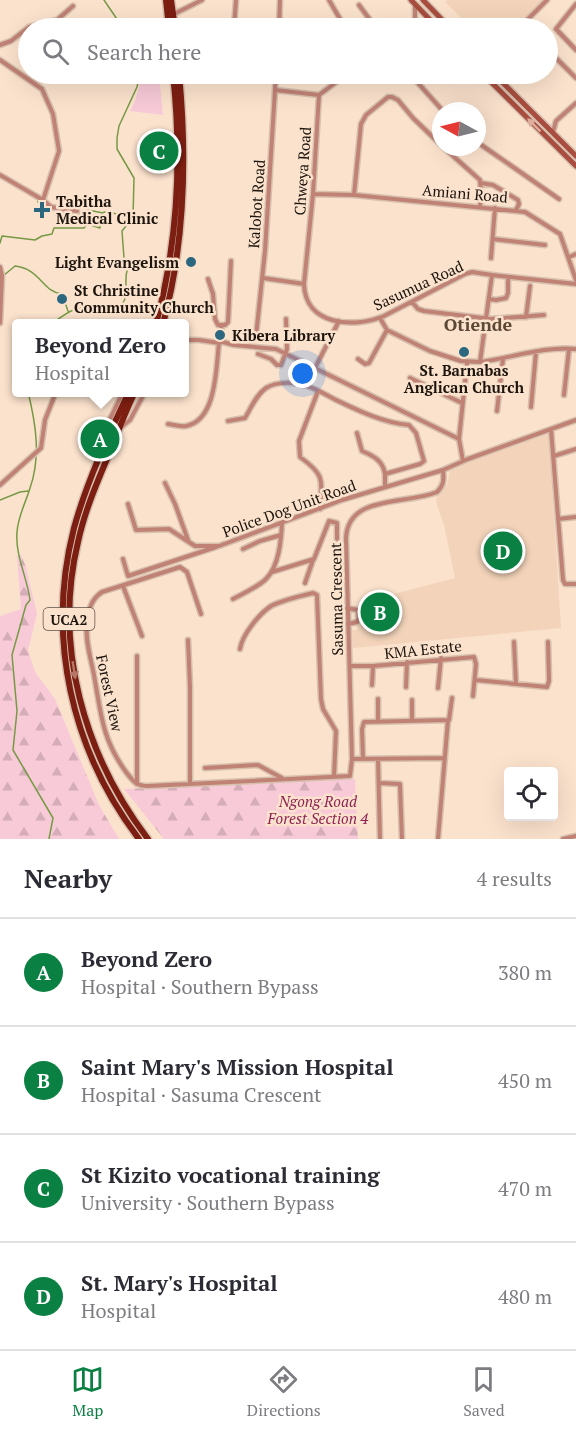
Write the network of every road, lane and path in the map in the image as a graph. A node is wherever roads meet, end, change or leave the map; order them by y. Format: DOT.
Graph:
graph roads {
  1 [pos="166,0"];
  2 [pos="171,0"];
  3 [pos="202,0"];
  4 [pos="236,0"];
  5 [pos="280,0"];
  6 [pos="329,0"];
  7 [pos="423,0"];
  8 [pos="413,2"];
  9 [pos="545,2"];
  10 [pos="576,4"];
  11 [pos="360,5"];
  12 [pos="73,6"];
  13 [pos="173,14"];
  14 [pos="59,18"];
  15 [pos="168,18"];
  16 [pos="174,18"];
  17 [pos="235,18"];
  18 [pos="279,18"];
  19 [pos="339,18"];
  20 [pos="369,18"];
  21 [pos="415,18"];
  22 [pos="428,18"];
  23 [pos="440,18"];
  24 [pos="529,18"];
  25 [pos="558,26"];
  26 [pos="558,31"];
  27 [pos="18,36"];
  28 [pos="0,45"];
  29 [pos="576,50"];
  30 [pos="0,60"];
  31 [pos="558,60"];
  32 [pos="18,72"];
  33 [pos="576,78"];
  34 [pos="35,84"];
  35 [pos="174,84"];
  36 [pos="180,84"];
  37 [pos="275,84"];
  38 [pos="334,84"];
  39 [pos="419,84"];
  40 [pos="493,84"];
  41 [pos="504,84"];
  42 [pos="275,90"];
  43 [pos="319,95"];
  44 [pos="435,102"];
  45 [pos="576,103"];
  46 [pos="540,120"];
  47 [pos="556,121"];
  48 [pos="553,133"];
  49 [pos="432,136"];
  50 [pos="486,148"];
  51 [pos="453,156"];
  52 [pos="576,156"];
  53 [pos="576,166"];
  54 [pos="0,175"];
  55 [pos="482,183"];
  56 [pos="313,194"];
  57 [pos="354,195"];
  58 [pos="559,199"];
  59 [pos="43,200"];
  60 [pos="480,207"];
  61 [pos="495,208"];
  62 [pos="516,210"];
  63 [pos="77,211"];
  64 [pos="493,239"];
  65 [pos="545,245"];
  66 [pos="576,254"];
  67 [pos="569,257"];
  68 [pos="491,258"];
  69 [pos="231,261"];
  70 [pos="0,267"];
  71 [pos="492,275"];
  72 [pos="508,277"];
  73 [pos="263,278"];
  74 [pos="208,279"];
  75 [pos="576,282"];
  76 [pos="304,284"];
  77 [pos="530,286"];
  78 [pos="489,299"];
  79 [pos="412,302"];
  80 [pos="544,315"];
  81 [pos="526,317"];
  82 [pos="380,318"];
  83 [pos="486,318"];
  84 [pos="157,319"];
  85 [pos="164,319"];
  86 [pos="286,319"];
  87 [pos="339,321"];
  88 [pos="0,323"];
  89 [pos="221,326"];
  90 [pos="387,330"];
  91 [pos="256,336"];
  92 [pos="189,340"];
  93 [pos="221,342"];
  94 [pos="569,349"];
  95 [pos="576,349"];
  96 [pos="536,352"];
  97 [pos="258,354"];
  98 [pos="285,354"];
  99 [pos="358,359"];
  100 [pos="503,359"];
  101 [pos="480,362"];
  102 [pos="467,363"];
  103 [pos="315,368"];
  104 [pos="410,378"];
  105 [pos="318,391"];
  106 [pos="564,394"];
  107 [pos="54,397"];
  108 [pos="121,397"];
  109 [pos="127,397"];
  110 [pos="133,397"];
  111 [pos="143,397"];
  112 [pos="462,403"];
  113 [pos="531,407"];
  114 [pos="497,411"];
  115 [pos="110,419"];
  116 [pos="576,420"];
  117 [pos="228,421"];
  118 [pos="168,424"];
  119 [pos="119,429"];
  120 [pos="551,429"];
  121 [pos="357,433"];
  122 [pos="459,439"];
  123 [pos="576,449"];
  124 [pos="554,456"];
  125 [pos="463,461"];
  126 [pos="443,470"];
  127 [pos="385,474"];
  128 [pos="165,483"];
  129 [pos="0,485"];
  130 [pos="385,487"];
  131 [pos="128,504"];
  132 [pos="320,509"];
  133 [pos="576,517"];
  134 [pos="558,519"];
  135 [pos="282,524"];
  136 [pos="281,535"];
  137 [pos="337,539"];
  138 [pos="188,541"];
  139 [pos="219,546"];
  140 [pos="243,549"];
  141 [pos="123,559"];
  142 [pos="314,560"];
  143 [pos="272,572"];
  144 [pos="305,583"];
  145 [pos="576,585"];
  146 [pos="123,586"];
  147 [pos="233,599"];
  148 [pos="347,608"];
  149 [pos="201,614"];
  150 [pos="348,624"];
  151 [pos="142,636"];
  152 [pos="188,640"];
  153 [pos="514,642"];
  154 [pos="548,642"];
  155 [pos="240,649"];
  156 [pos="137,656"];
  157 [pos="441,658"];
  158 [pos="407,662"];
  159 [pos="350,666"];
  160 [pos="373,666"];
  161 [pos="476,680"];
  162 [pos="516,684"];
  163 [pos="372,685"];
  164 [pos="406,687"];
  165 [pos="438,688"];
  166 [pos="473,696"];
  167 [pos="452,698"];
  168 [pos="378,699"];
  169 [pos="412,699"];
  170 [pos="412,720"];
  171 [pos="378,721"];
  172 [pos="449,721"];
  173 [pos="446,758"];
  174 [pos="352,759"];
  175 [pos="363,759"];
  176 [pos="378,759"];
  177 [pos="206,768"];
  178 [pos="334,777"];
  179 [pos="285,779"];
  180 [pos="379,783"];
  181 [pos="190,784"];
  182 [pos="137,785"];
  183 [pos="576,836"];
  184 [pos="139,839"];
  185 [pos="148,839"];
  186 [pos="380,839"];
  187 [pos="402,839"];
  188 [pos="438,839"];
  189 [pos="563,839"];
  1 -- 15 [label="highway"];
  2 -- 13 [label="highway"];
  3 -- 13 [label="street"];
  4 -- 17 [label="street"];
  5 -- 18 [label="street"];
  6 -- 19 [label="street"];
  7 -- 23 [label="main road"];
  8 -- 21 [label="street"];
  8 -- 22 [label="main road"];
  9 -- 24 [label="street"];
  10 -- 25 [label="street"];
  11 -- 20 [label="street"];
  12 -- 14 [label="street"];
  13 -- 16 [label="highway"];
  26 -- 29 [label="street"];
  27 -- 28 [label="street"];
  30 -- 32 [label="street"];
  31 -- 33 [label="street"];
  34 -- 59 [label="street"];
  35 -- 84 [label="highway"];
  36 -- 85 [label="highway"];
  37 -- 42 [label="street, Kalobot Road"];
  38 -- 43 [label="street"];
  39 -- 44 [label="street"];
  53 -- 40 [label="main road, one-way"];
  41 -- 46 [label="main road"];
  42 -- 43 [label="street"];
  42 -- 73 [label="street, Kalobot Road"];
  43 -- 56 [label="street, Chweya Road"];
  45 -- 47 [label="street"];
  46 -- 47 [label="street"];
  46 -- 48 [label="main road"];
  47 -- 48 [label="street"];
  48 -- 52 [label="main road"];
  49 -- 57 [label="street"];
  50 -- 58 [label="street"];
  51 -- 55 [label="street"];
  54 -- 59 [label="street"];
  55 -- 60 [label="street"];
  55 -- 62 [label="street"];
  56 -- 57 [label="street, Amiani Road"];
  56 -- 76 [label="street, Chweya Road"];
  57 -- 60 [label="street, Amiani Road"];
  59 -- 63 [label="street"];
  60 -- 61 [label="street, Amiani Road"];
  61 -- 62 [label="street, Amiani Road"];
  61 -- 64 [label="street"];
  62 -- 67 [label="street, Amiani Road"];
  64 -- 65 [label="street"];
  64 -- 68 [label="street"];
  66 -- 67 [label="street"];
  67 -- 75 [label="street, Amiani Road"];
  69 -- 89 [label="street"];
  70 -- 88 [label="street"];
  71 -- 72 [label="street, Sasumua Road"];
  71 -- 78 [label="street"];
  71 -- 79 [label="street, Sasumua Road"];
  72 -- 75 [label="street, Sasumua Road"];
  72 -- 78 [label="street"];
  73 -- 76 [label="street"];
  73 -- 91 [label="street, Kalobot Road"];
  74 -- 89 [label="street"];
  76 -- 87 [label="street, Sasumua Road"];
  77 -- 81 [label="street"];
  78 -- 83 [label="street"];
  79 -- 82 [label="street, Sasumua Road"];
  79 -- 83 [label="street"];
  80 -- 81 [label="street"];
  81 -- 83 [label="street"];
  82 -- 87 [label="street, Sasumua Road"];
  82 -- 90 [label="street"];
  83 -- 101 [label="street"];
  86 -- 98 [label="street"];
  87 -- 103 [label="street"];
  89 -- 93 [label="street"];
  90 -- 99 [label="street"];
  90 -- 102 [label="street"];
  92 -- 93 [label="street"];
  93 -- 98 [label="street"];
  93 -- 118 [label="street"];
  94 -- 95 [label="street"];
  94 -- 96 [label="street"];
  94 -- 106 [label="street"];
  96 -- 100 [label="street"];
  96 -- 113 [label="street"];
  97 -- 98 [label="street"];
  98 -- 103 [label="street"];
  100 -- 101 [label="street"];
  100 -- 114 [label="street"];
  101 -- 102 [label="street"];
  102 -- 112 [label="street"];
  103 -- 122 [label="street"];
  104 -- 112 [label="street"];
  105 -- 117 [label="street"];
  105 -- 127 [label="street"];
  105 -- 132 [label="street"];
  107 -- 129 [label="street"];
  108 -- 115 [label="street"];
  109 -- 184 [label="highway, UCA2"];
  110 -- 119 [label="highway, UCA2"];
  111 -- 119 [label="street"];
  112 -- 122 [label="street"];
  116 -- 120 [label="street"];
  119 -- 185 [label="highway, UCA2, one-way"];
  120 -- 124 [label="street"];
  120 -- 125 [label="street"];
  121 -- 127 [label="street"];
  122 -- 125 [label="street"];
  123 -- 124 [label="street"];
  124 -- 134 [label="street"];
  125 -- 126 [label="street"];
  126 -- 130 [label="street, Police Dog Unit Road"];
  126 -- 148 [label="street, Sasuma Crescent"];
  127 -- 130 [label="street"];
  128 -- 138 [label="street"];
  130 -- 132 [label="street, Police Dog Unit Road"];
  131 -- 138 [label="street, Police Dog Unit Road"];
  132 -- 135 [label="street, Police Dog Unit Road"];
  133 -- 134 [label="street"];
  134 -- 145 [label="street"];
  135 -- 136 [label="street"];
  135 -- 139 [label="street, Police Dog Unit Road"];
  136 -- 140 [label="street"];
  136 -- 143 [label="street"];
  137 -- 142 [label="street"];
  138 -- 139 [label="street, Police Dog Unit Road"];
  139 -- 141 [label="street"];
  142 -- 143 [label="street"];
  142 -- 144 [label="street"];
  143 -- 147 [label="street"];
  146 -- 149 [label="street, Forest View"];
  146 -- 151 [label="street"];
  146 -- 182 [label="street, Forest View"];
  148 -- 150 [label="street, Sasuma Crescent"];
  148 -- 150 [label="street"];
  150 -- 159 [label="street, Sasuma Crescent"];
  152 -- 181 [label="street"];
  153 -- 162 [label="street"];
  154 -- 162 [label="street"];
  155 -- 178 [label="street"];
  156 -- 182 [label="street, Forest View"];
  157 -- 158 [label="street, KMA Estate"];
  157 -- 161 [label="street, KMA Estate"];
  157 -- 165 [label="street"];
  158 -- 160 [label="street, KMA Estate"];
  158 -- 164 [label="street"];
  159 -- 160 [label="street, KMA Estate"];
  159 -- 174 [label="street, Sasuma Crescent"];
  160 -- 163 [label="street"];
  161 -- 162 [label="street"];
  161 -- 166 [label="street"];
  167 -- 172 [label="street"];
  168 -- 171 [label="street"];
  169 -- 170 [label="street"];
  170 -- 171 [label="street"];
  170 -- 172 [label="street"];
  171 -- 175 [label="street"];
  172 -- 173 [label="street"];
  173 -- 176 [label="street"];
  173 -- 188 [label="street"];
  174 -- 175 [label="street"];
  174 -- 178 [label="street, Sasuma Crescent"];
  175 -- 176 [label="street"];
  176 -- 180 [label="street"];
  177 -- 179 [label="street"];
  178 -- 179 [label="street"];
  179 -- 181 [label="street"];
  180 -- 186 [label="street"];
  180 -- 187 [label="street"];
  181 -- 182 [label="street"];
  183 -- 189 [label="street"];
}
